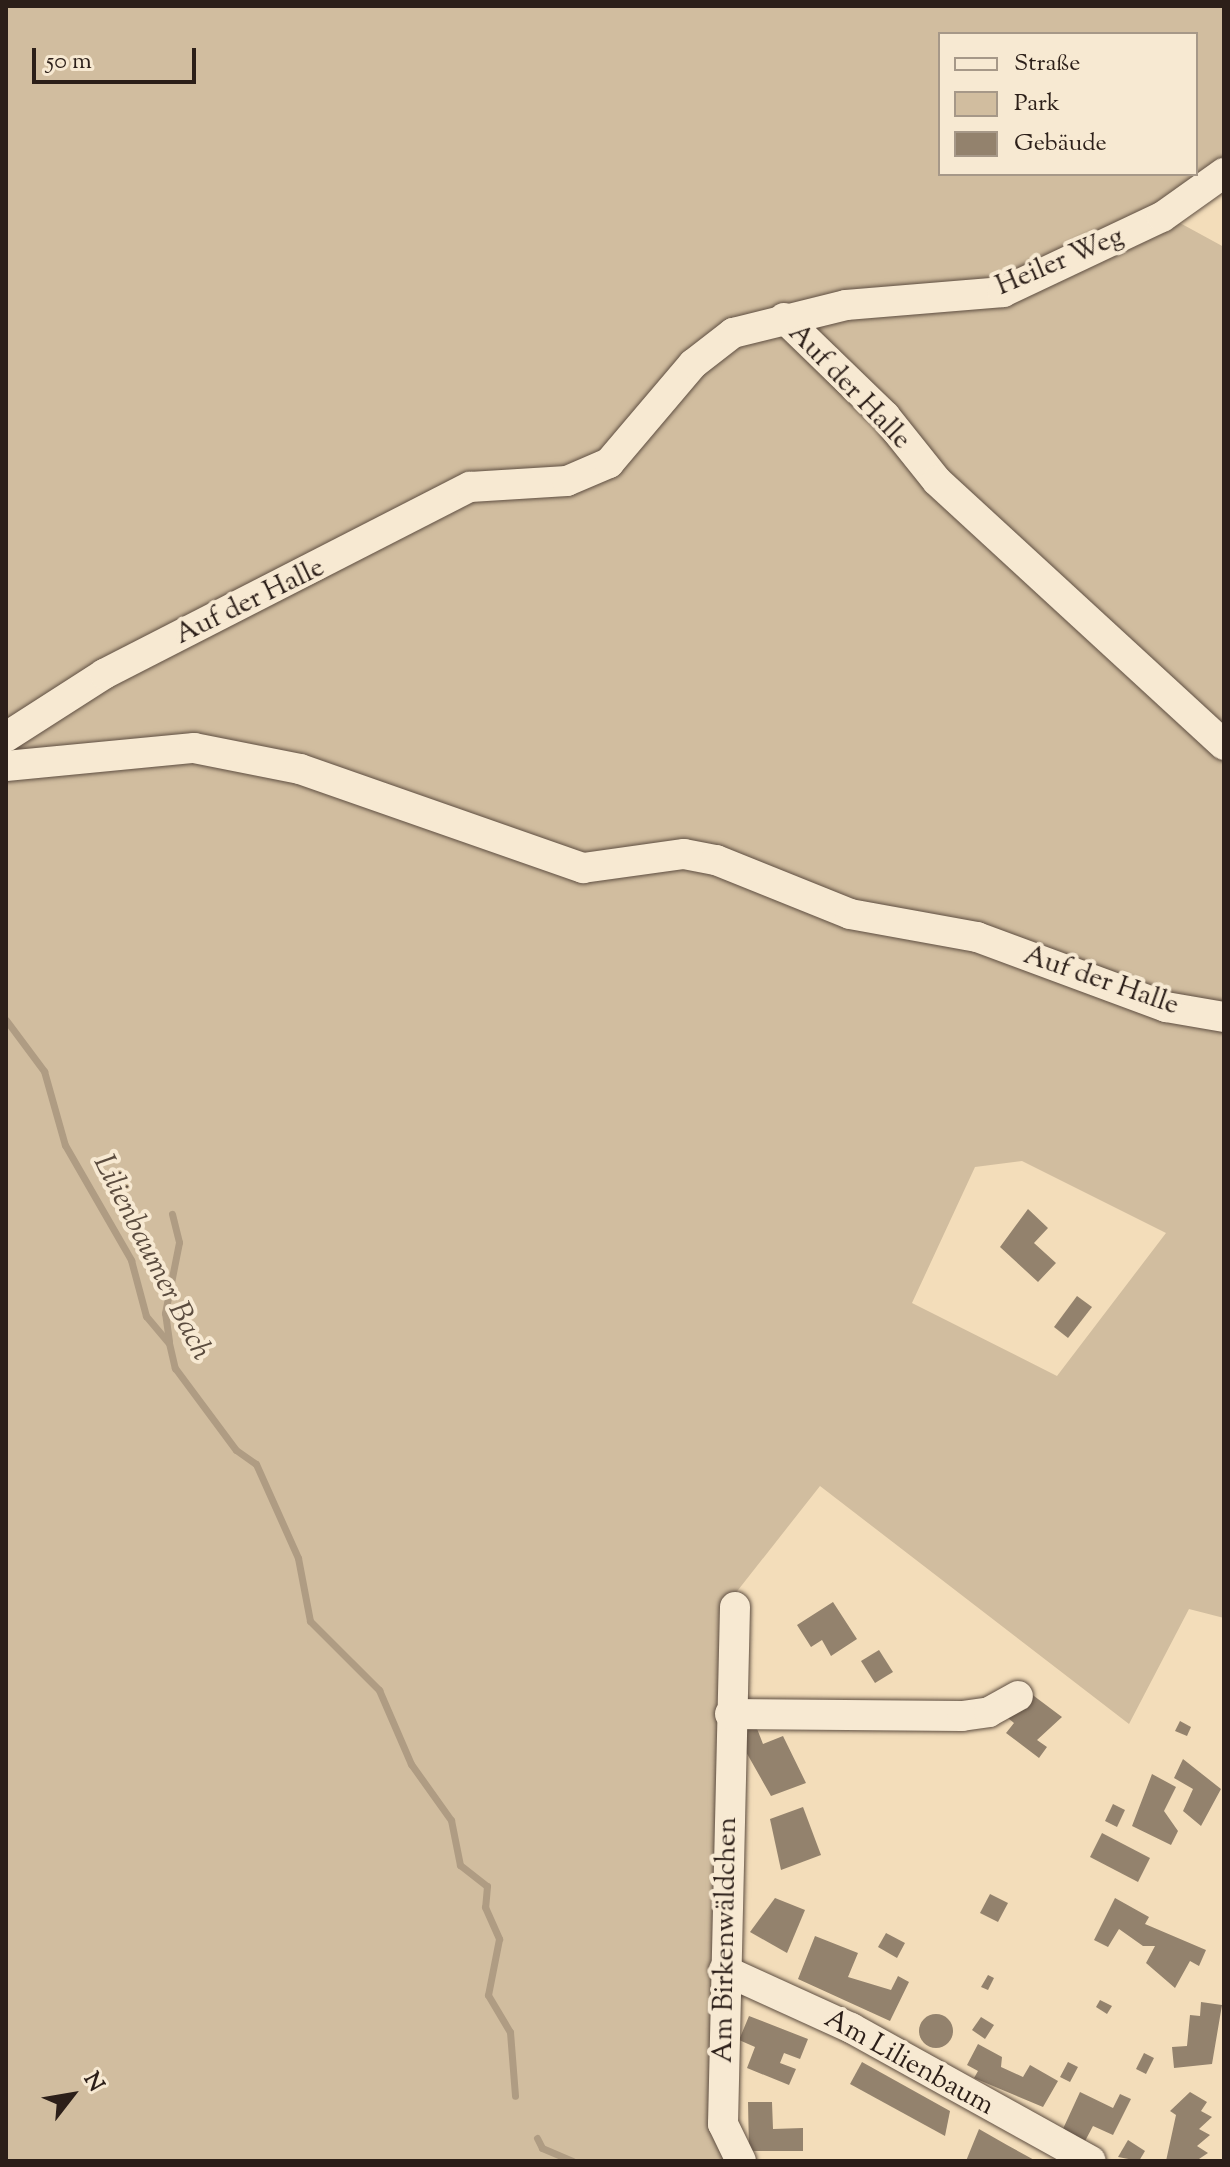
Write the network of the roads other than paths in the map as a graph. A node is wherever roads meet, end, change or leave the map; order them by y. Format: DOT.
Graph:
graph roads {
  1 [pos="1224,173"];
  2 [pos="784,318"];
  3 [pos="6,737"];
  4 [pos="1224,745"];
  5 [pos="6,766"];
  6 [pos="1224,1017"];
  7 [pos="735,1607"];
  8 [pos="1018,1696"];
  9 [pos="730,1714"];
  10 [pos="724,1970"];
  11 [pos="741,2161"];
  12 [pos="1091,2161"];
  1 -- 2 [label="street, Heiler Weg"];
  2 -- 3 [label="street, Auf der Halle"];
  2 -- 4 [label="street, Auf der Halle"];
  5 -- 6 [label="street, Auf der Halle"];
  7 -- 9 [label="street, Am Birkenwäldchen"];
  8 -- 9 [label="street"];
  9 -- 10 [label="street, Am Birkenwäldchen"];
  10 -- 11 [label="street, Am Birkenwäldchen"];
  10 -- 12 [label="street, Am Lilienbaum"];
}
